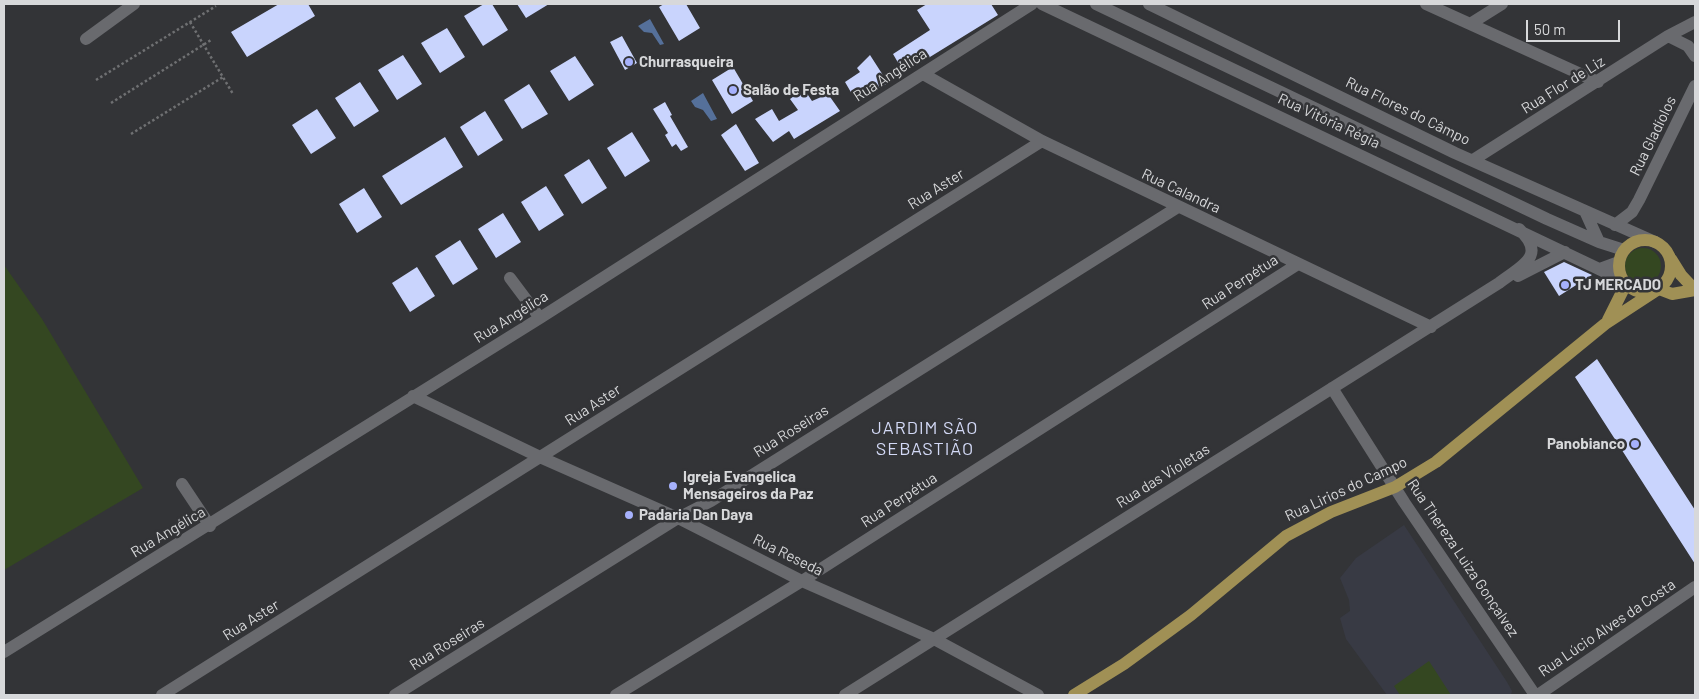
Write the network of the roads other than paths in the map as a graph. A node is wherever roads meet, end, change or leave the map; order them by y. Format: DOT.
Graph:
graph roads {
  1 [pos="134,4"];
  2 [pos="1032,4"];
  3 [pos="1042,4"];
  4 [pos="1096,4"];
  5 [pos="1149,4"];
  6 [pos="1426,4"];
  7 [pos="1502,4"];
  8 [pos="1695,22"];
  9 [pos="1470,24"];
  10 [pos="1668,36"];
  11 [pos="86,39"];
  12 [pos="1695,56"];
  13 [pos="923,74"];
  14 [pos="1598,82"];
  15 [pos="1695,86"];
  16 [pos="1042,141"];
  17 [pos="1473,160"];
  18 [pos="1639,200"];
  19 [pos="1178,207"];
  20 [pos="1585,212"];
  21 [pos="1615,225"];
  22 [pos="1519,229"];
  23 [pos="1636,234"];
  24 [pos="1599,242"];
  25 [pos="1655,242"];
  26 [pos="1565,252"];
  27 [pos="1622,256"];
  28 [pos="1671,259"];
  29 [pos="1298,264"];
  30 [pos="1600,269"];
  31 [pos="510,278"];
  32 [pos="1624,282"];
  33 [pos="1499,283"];
  34 [pos="1658,289"];
  35 [pos="1695,290"];
  36 [pos="540,318"];
  37 [pos="1605,324"];
  38 [pos="1431,327"];
  39 [pos="1332,388"];
  40 [pos="413,396"];
  41 [pos="542,458"];
  42 [pos="182,484"];
  43 [pos="1395,487"];
  44 [pos="678,518"];
  45 [pos="210,526"];
  46 [pos="802,581"];
  47 [pos="1695,587"];
  48 [pos="934,640"];
  49 [pos="4,652"];
  50 [pos="162,695"];
  51 [pos="395,695"];
  52 [pos="616,695"];
  53 [pos="844,695"];
  54 [pos="1038,695"];
  55 [pos="1074,695"];
  56 [pos="1536,695"];
  1 -- 11 [label="street"];
  2 -- 13 [label="street, Rua Angélica"];
  3 -- 22 [label="street, Rua Vitória Régia"];
  4 -- 24 [label="street"];
  5 -- 17 [label="street, Rua Flores do Câmpo"];
  6 -- 9 [label="street"];
  7 -- 9 [label="street"];
  8 -- 10 [label="street, Rua Flor de Liz"];
  9 -- 14 [label="street"];
  10 -- 12 [label="street"];
  10 -- 14 [label="street, Rua Flor de Liz"];
  13 -- 16 [label="street, Rua Calandra"];
  13 -- 36 [label="street, Rua Angélica"];
  14 -- 17 [label="street, Rua Flor de Liz"];
  15 -- 18 [label="street, Rua Gladíolos"];
  16 -- 19 [label="street, Rua Calandra"];
  16 -- 41 [label="street, Rua Aster"];
  17 -- 20 [label="street, Rua Flores do Câmpo"];
  18 -- 21 [label="street, Rua Gladíolos"];
  18 -- 23 [label="street, Rua Gladíolos"];
  19 -- 29 [label="street, Rua Calandra"];
  19 -- 44 [label="street, Rua Roseiras"];
  20 -- 21 [label="street, Rua Flores do Câmpo"];
  20 -- 24 [label="street"];
  21 -- 23 [label="street, Rua Flores do Câmpo"];
  22 -- 26 [label="street, Rua Vitória Régia"];
  22 -- 33 [label="street, Rua das Violetas"];
  23 -- 25 [label="street, Rua Flores do Câmpo"];
  24 -- 27 [label="street"];
  25 -- 27 [label="main road"];
  25 -- 28 [label="main road"];
  26 -- 30 [label="street, Rua Vitória Régia"];
  26 -- 33 [label="street, Rua das Violetas"];
  27 -- 30 [label="street"];
  27 -- 32 [label="main road"];
  28 -- 34 [label="main road"];
  28 -- 35 [label="main road"];
  29 -- 38 [label="street, Rua Calandra"];
  29 -- 46 [label="street, Rua Perpétua"];
  30 -- 32 [label="street"];
  31 -- 36 [label="street"];
  32 -- 34 [label="main road"];
  32 -- 37 [label="main road, Rua Lirios do Campo"];
  33 -- 38 [label="street, Rua das Violetas"];
  34 -- 35 [label="main road"];
  34 -- 37 [label="main road, Rua Lirios do Campo"];
  36 -- 40 [label="street, Rua Angélica"];
  37 -- 43 [label="main road, Rua Lirios do Campo"];
  38 -- 39 [label="street, Rua das Violetas"];
  39 -- 43 [label="street, Rua Thereza Luiza Gonçalvez"];
  39 -- 48 [label="street, Rua das Violetas"];
  40 -- 41 [label="street, Rua Reseda"];
  40 -- 45 [label="street, Rua Angélica"];
  41 -- 44 [label="street, Rua Reseda"];
  41 -- 50 [label="street, Rua Aster"];
  42 -- 45 [label="street"];
  43 -- 55 [label="main road, Rua Lirios do Campo"];
  43 -- 56 [label="street, Rua Thereza Luiza Gonçalvez"];
  44 -- 46 [label="street, Rua Reseda"];
  44 -- 51 [label="street, Rua Roseiras"];
  45 -- 49 [label="street, Rua Angélica"];
  46 -- 48 [label="street, Rua Reseda"];
  46 -- 52 [label="street, Rua Perpétua"];
  47 -- 56 [label="street, Rua Lúcio Alves da Costa"];
  48 -- 53 [label="street, Rua das Violetas"];
  48 -- 54 [label="street, Rua Reseda"];
}
